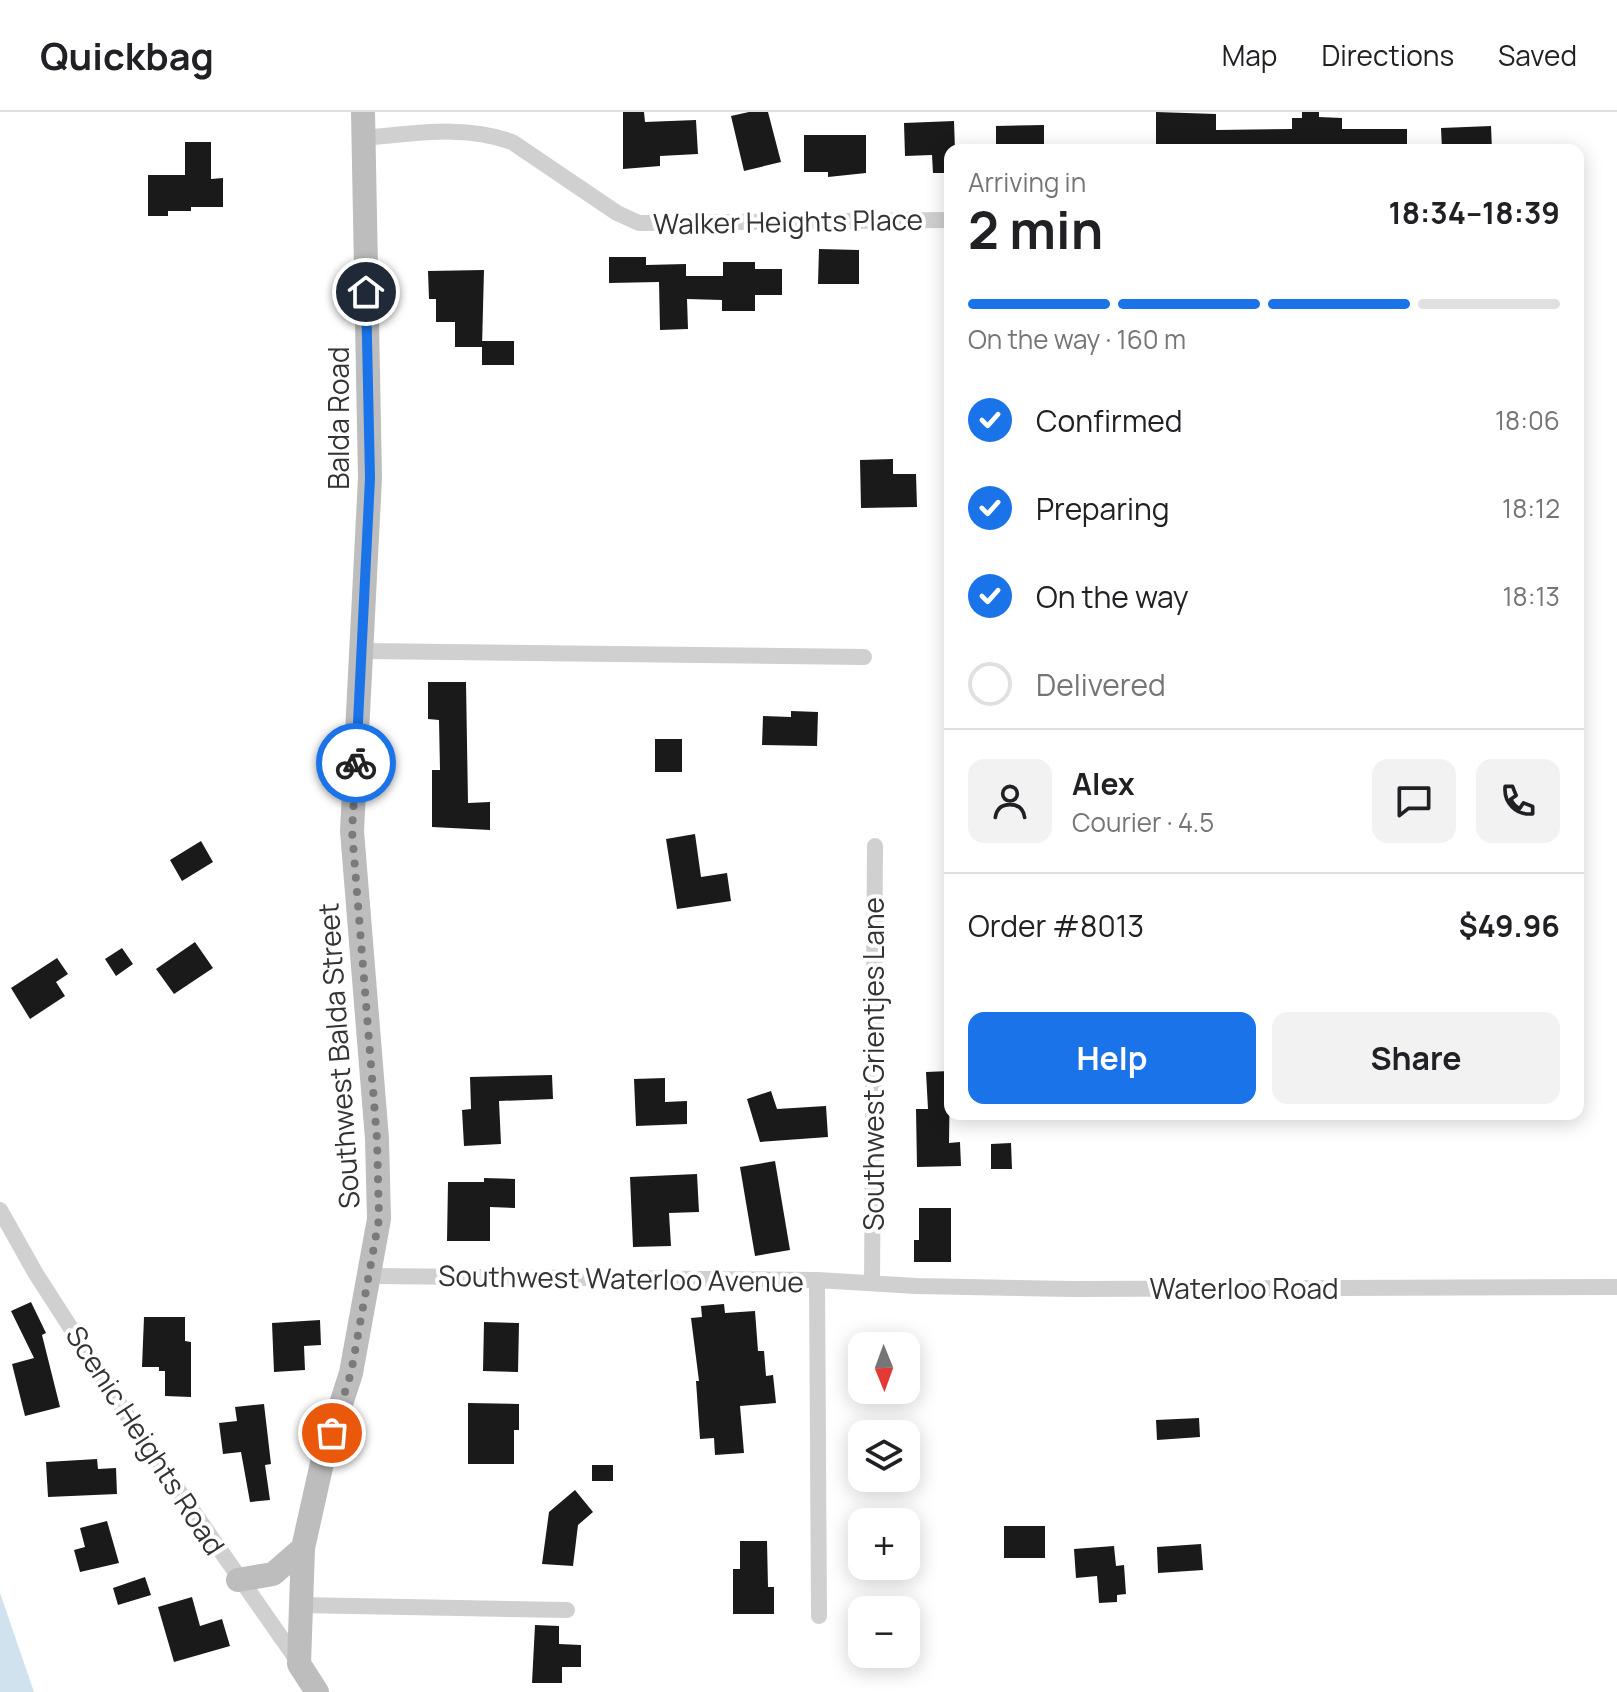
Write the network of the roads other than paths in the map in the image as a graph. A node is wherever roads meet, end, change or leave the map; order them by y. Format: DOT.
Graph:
graph roads {
  1 [pos="363,112"];
  2 [pos="363,138"];
  3 [pos="944,220"];
  4 [pos="364,579"];
  5 [pos="363,651"];
  6 [pos="864,657"];
  7 [pos="875,846"];
  8 [pos="0,1210"];
  9 [pos="370,1276"];
  10 [pos="817,1280"];
  11 [pos="872,1283"];
  12 [pos="1617,1287"];
  13 [pos="303,1548"];
  14 [pos="238,1580"];
  15 [pos="300,1605"];
  16 [pos="567,1610"];
  17 [pos="819,1616"];
  18 [pos="299,1664"];
  19 [pos="317,1692"];
  1 -- 2 [label="street, Balda Road"];
  2 -- 3 [label="street, Walker Heights Place"];
  2 -- 4 [label="street, Balda Road"];
  4 -- 5 [label="street, Southwest Balda Street"];
  5 -- 6 [label="street"];
  5 -- 9 [label="street, Southwest Balda Street"];
  7 -- 11 [label="street, Southwest Grientjes Lane"];
  8 -- 14 [label="street, Scenic Heights Road"];
  9 -- 10 [label="street, Southwest Waterloo Avenue"];
  9 -- 13 [label="street, Southwest Balda Street"];
  10 -- 11 [label="street, Southwest Waterloo Avenue"];
  10 -- 17 [label="street"];
  11 -- 12 [label="street, Waterloo Road"];
  13 -- 14 [label="street"];
  13 -- 15 [label="street, Southwest Balda Street"];
  14 -- 18 [label="street, Scenic Heights Road"];
  15 -- 16 [label="street"];
  15 -- 18 [label="street, Southwest Balda Street"];
  18 -- 19 [label="street"];
}
